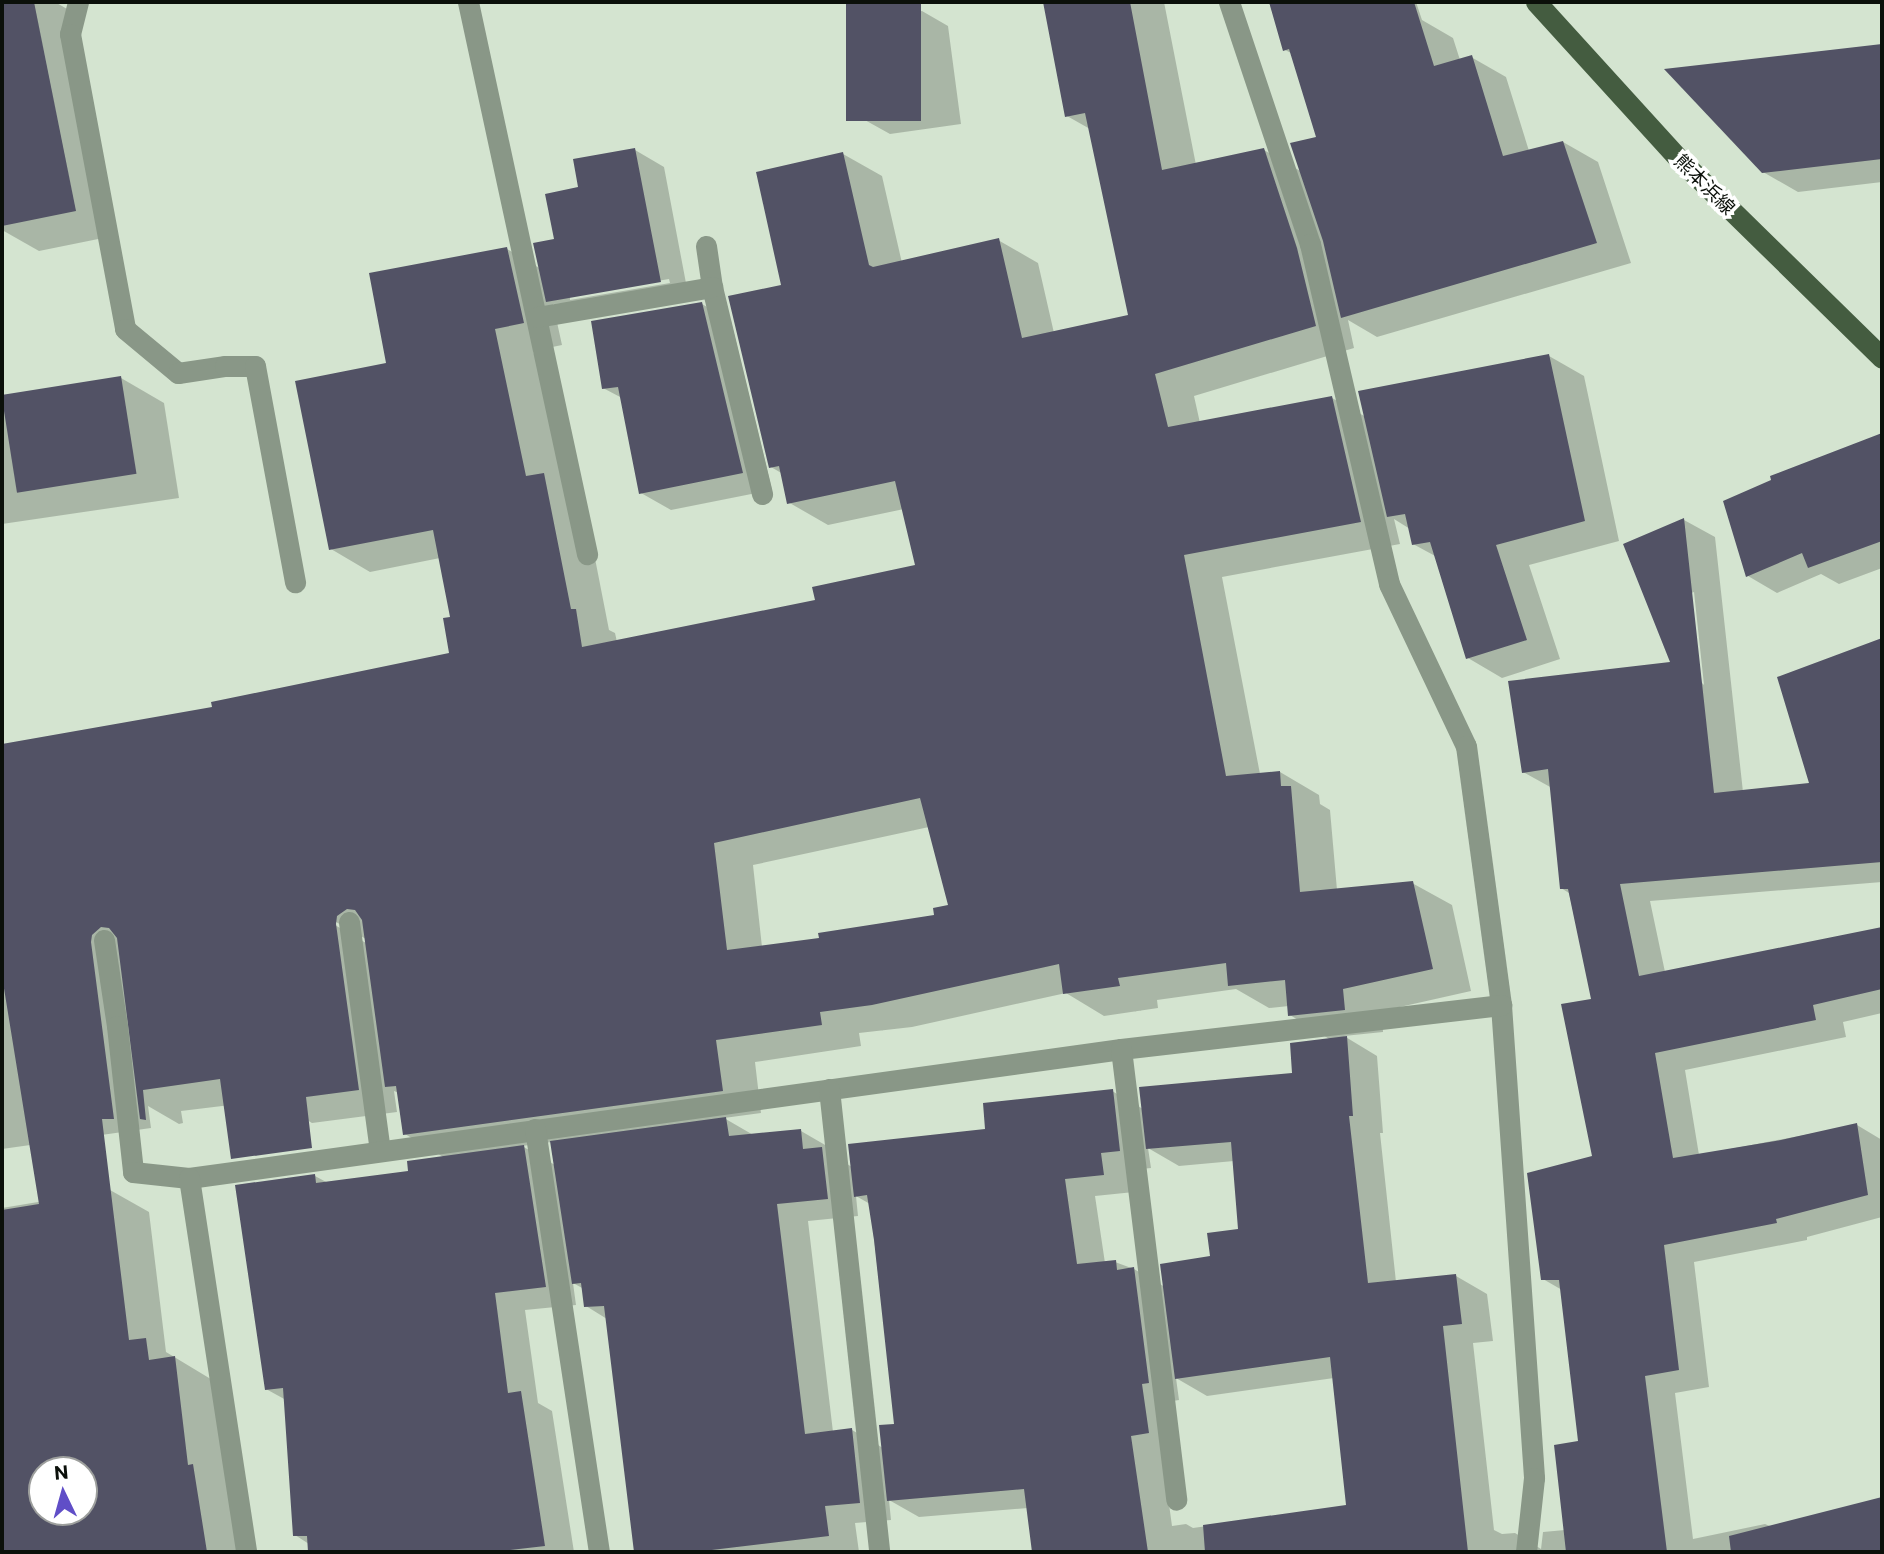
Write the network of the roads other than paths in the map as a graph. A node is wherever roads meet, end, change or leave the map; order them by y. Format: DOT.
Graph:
graph roads {
  1 [pos="78,2"];
  2 [pos="468,2"];
  3 [pos="1229,2"];
  4 [pos="1536,2"];
  5 [pos="706,246"];
  6 [pos="712,287"];
  7 [pos="537,317"];
  8 [pos="1882,358"];
  9 [pos="762,494"];
  10 [pos="587,554"];
  11 [pos="295,582"];
  12 [pos="349,922"];
  13 [pos="104,940"];
  14 [pos="1500,1005"];
  15 [pos="1121,1049"];
  16 [pos="828,1089"];
  17 [pos="535,1129"];
  18 [pos="380,1150"];
  19 [pos="189,1178"];
  20 [pos="1176,1500"];
  21 [pos="246,1552"];
  22 [pos="599,1552"];
  23 [pos="879,1552"];
  24 [pos="1526,1552"];
  1 -- 11 [label="street"];
  2 -- 7 [label="street"];
  3 -- 14 [label="street"];
  4 -- 8 [label="main road, 熊本浜線"];
  5 -- 6 [label="street"];
  6 -- 7 [label="street"];
  6 -- 9 [label="street"];
  7 -- 10 [label="street"];
  12 -- 18 [label="street"];
  13 -- 19 [label="street"];
  14 -- 15 [label="street"];
  14 -- 24 [label="street"];
  15 -- 16 [label="street"];
  15 -- 20 [label="street"];
  16 -- 17 [label="street"];
  16 -- 23 [label="street"];
  17 -- 18 [label="street"];
  17 -- 22 [label="street"];
  18 -- 19 [label="street"];
  19 -- 21 [label="street"];
}
